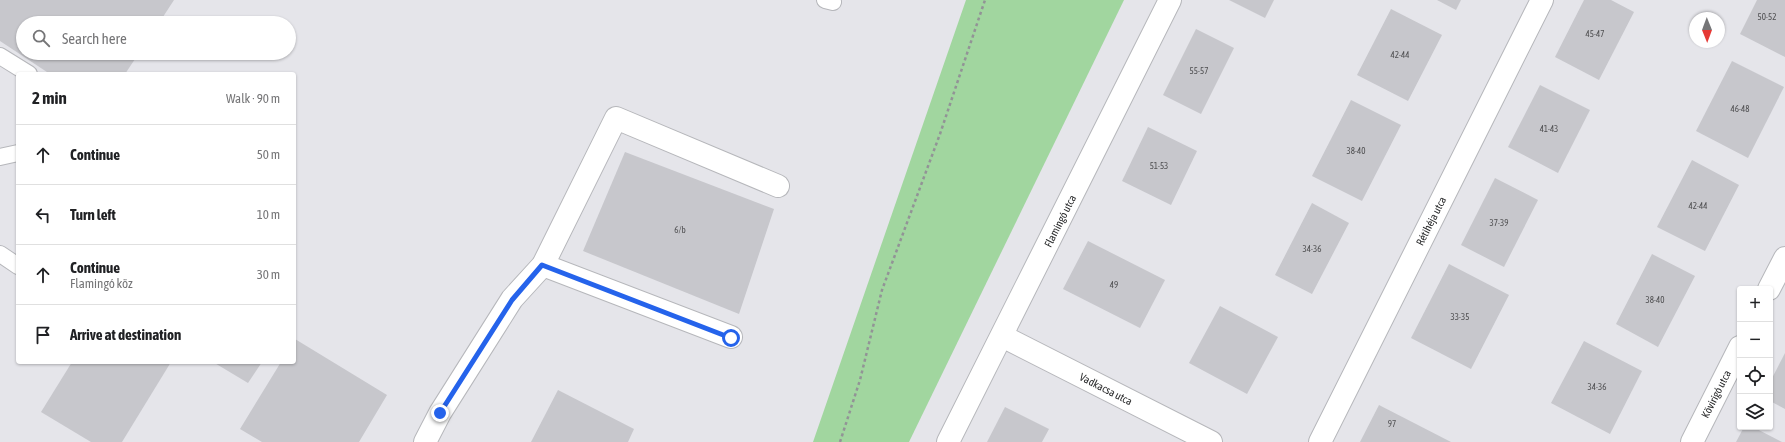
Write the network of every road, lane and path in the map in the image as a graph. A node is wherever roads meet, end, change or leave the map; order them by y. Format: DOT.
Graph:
graph roads {
  1 [pos="985,0"];
  2 [pos="1170,0"];
  3 [pos="1542,0"];
  4 [pos="0,56"];
  5 [pos="26,72"];
  6 [pos="16,153"];
  7 [pos="0,157"];
  8 [pos="778,186"];
  9 [pos="0,254"];
  10 [pos="1785,258"];
  11 [pos="16,265"];
  12 [pos="542,265"];
  13 [pos="1771,286"];
  14 [pos="1002,336"];
  15 [pos="731,338"];
  16 [pos="1737,353"];
  17 [pos="425,442"];
  18 [pos="840,442"];
  19 [pos="948,442"];
  20 [pos="1211,442"];
  21 [pos="1320,442"];
  22 [pos="1692,442"];
  1 -- 18 [label="path"];
  2 -- 14 [label="street, Flamingó utca"];
  3 -- 21 [label="street, Rétihéja utca"];
  4 -- 5 [label="lane"];
  6 -- 7 [label="lane"];
  8 -- 12 [label="street"];
  9 -- 11 [label="lane"];
  10 -- 13 [label="street"];
  12 -- 15 [label="street"];
  12 -- 17 [label="street"];
  14 -- 19 [label="street, Flamingó utca"];
  14 -- 20 [label="street, Vadkacsa utca"];
  16 -- 22 [label="street, Kövirigó utca"];
}
